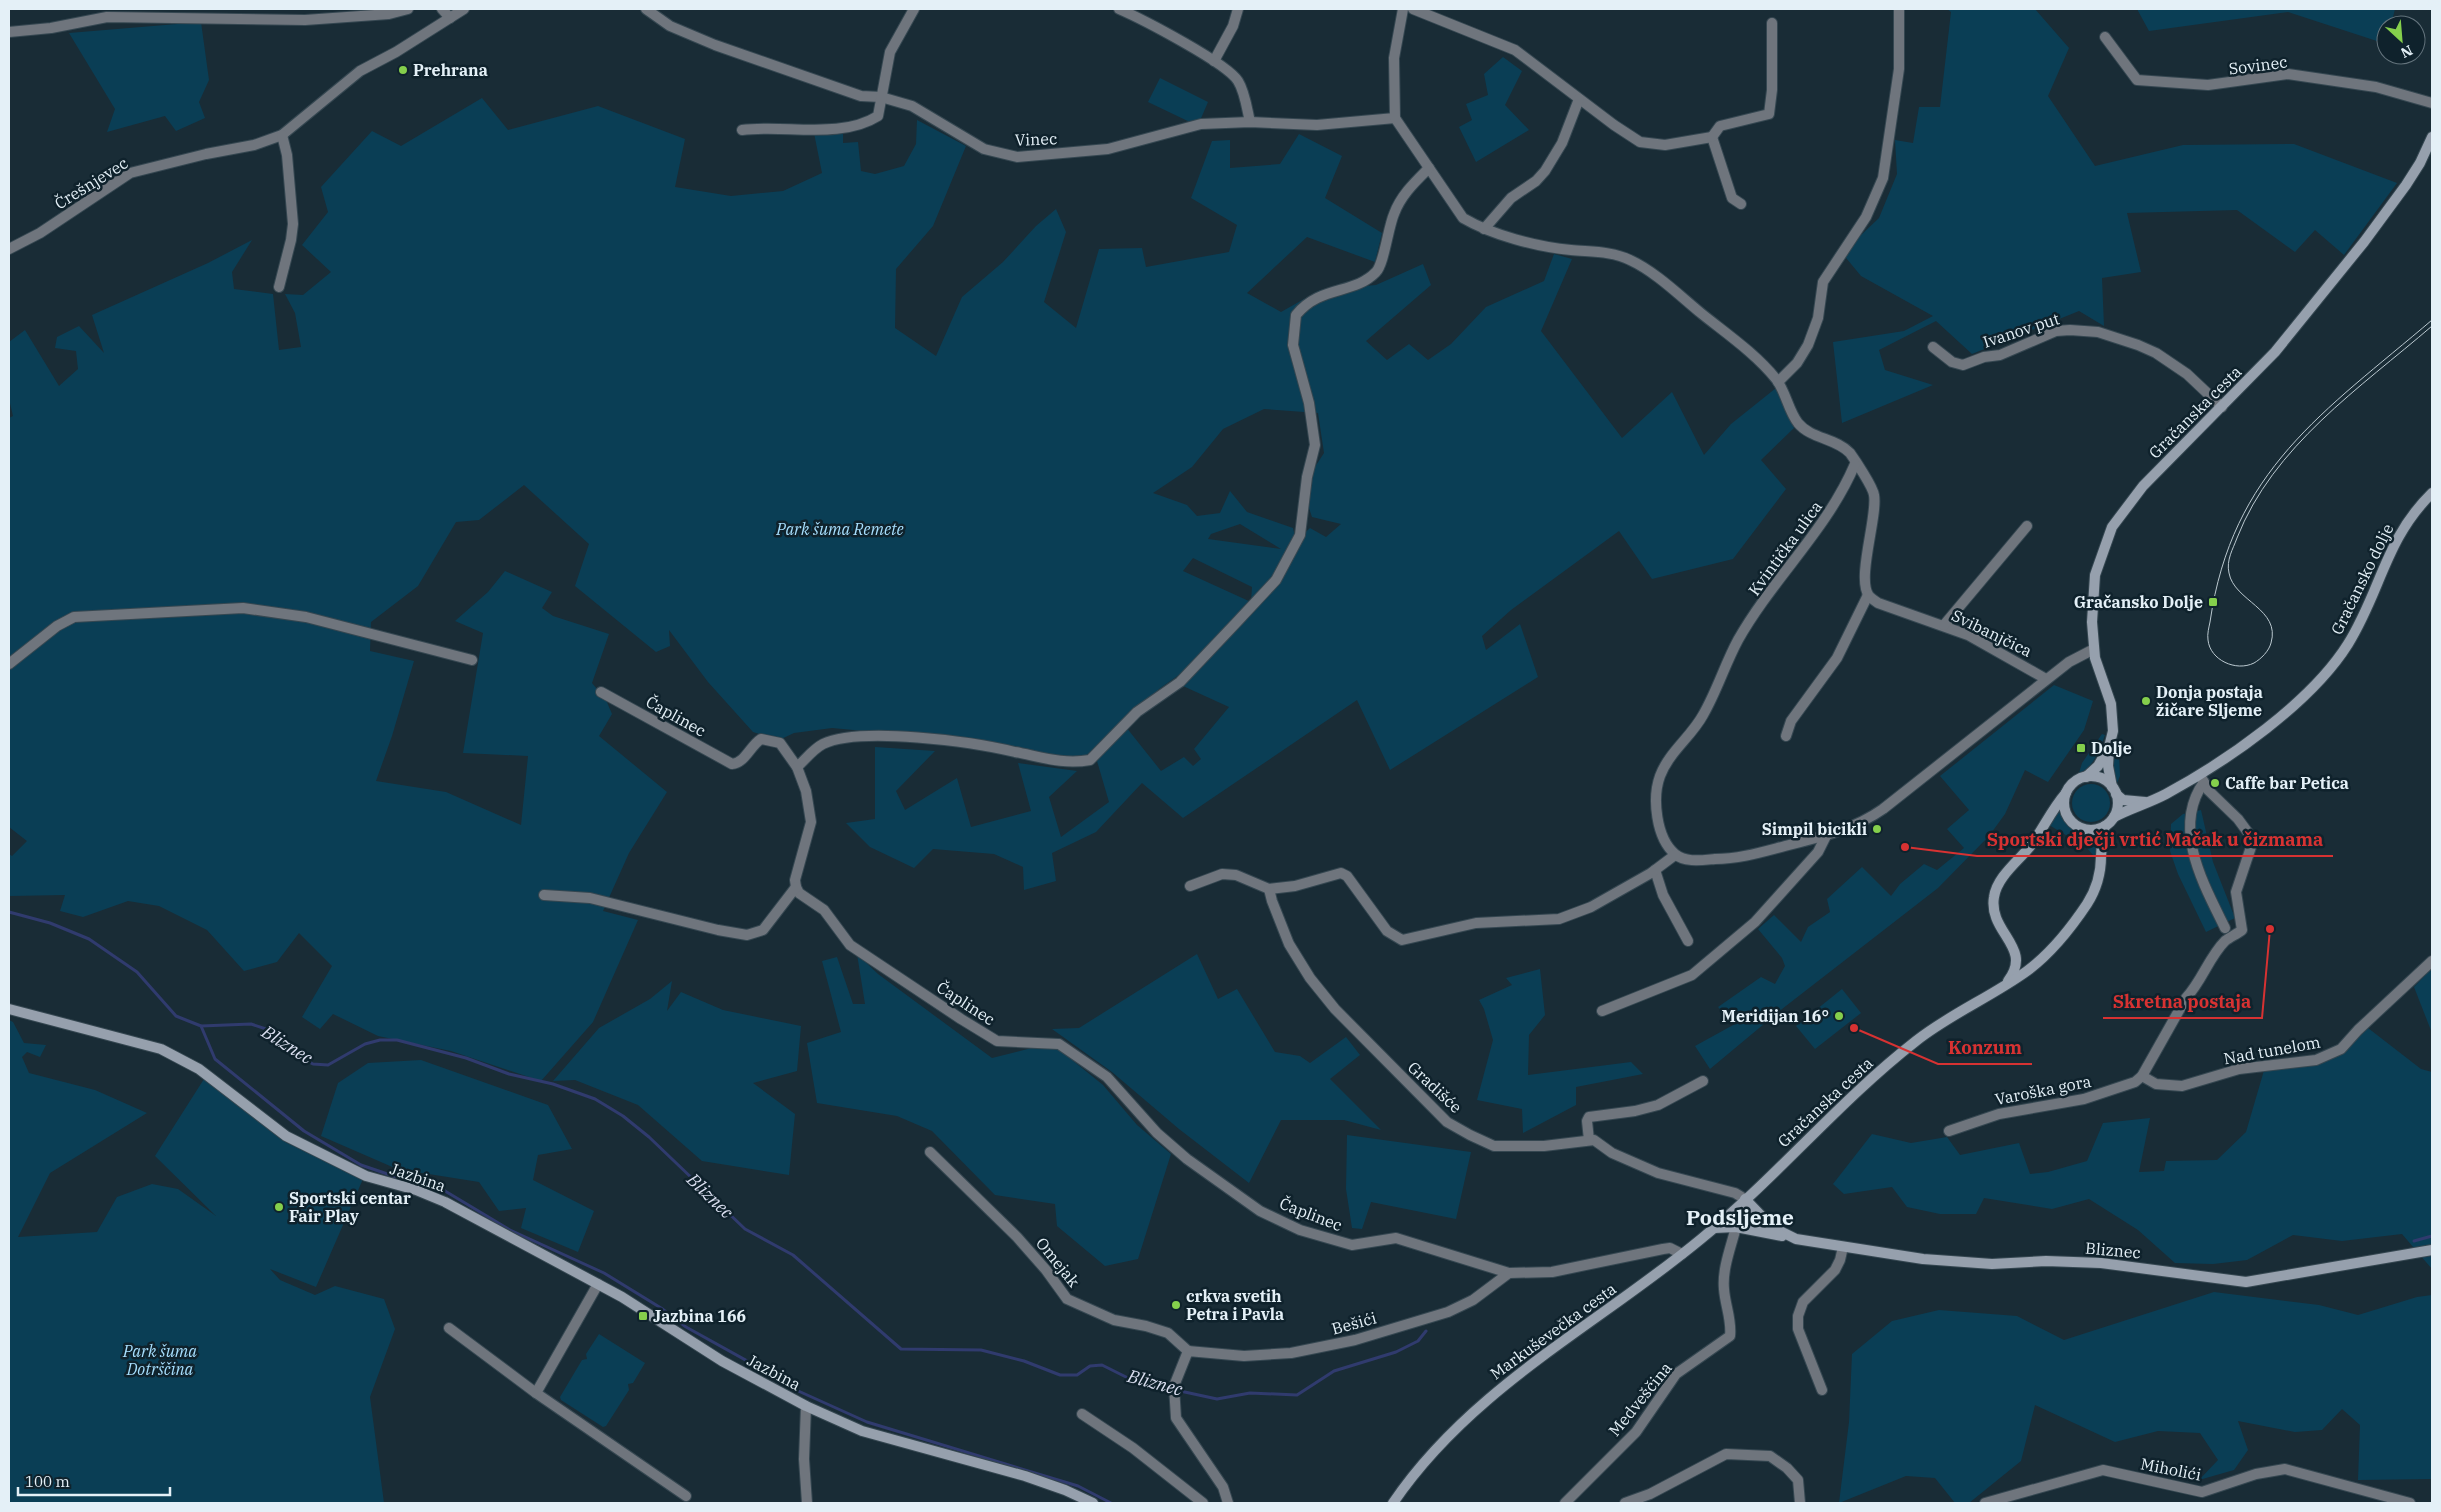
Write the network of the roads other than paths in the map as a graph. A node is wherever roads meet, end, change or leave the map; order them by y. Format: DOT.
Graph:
graph roads {
  1 [pos="408,9"];
  2 [pos="442,9"];
  3 [pos="464,9"];
  4 [pos="646,9"];
  5 [pos="914,9"];
  6 [pos="1119,9"];
  7 [pos="1238,9"];
  8 [pos="1403,9"];
  9 [pos="1413,9"];
  10 [pos="1899,9"];
  11 [pos="450,18"];
  12 [pos="1772,23"];
  13 [pos="9,32"];
  14 [pos="2105,37"];
  15 [pos="1214,61"];
  16 [pos="881,97"];
  17 [pos="1579,99"];
  18 [pos="2432,103"];
  19 [pos="1395,118"];
  20 [pos="1250,122"];
  21 [pos="742,130"];
  22 [pos="282,135"];
  23 [pos="1712,136"];
  24 [pos="2432,137"];
  25 [pos="1429,168"];
  26 [pos="1741,204"];
  27 [pos="1484,229"];
  28 [pos="9,249"];
  29 [pos="279,287"];
  30 [pos="1933,347"];
  31 [pos="1778,382"];
  32 [pos="2222,407"];
  33 [pos="1855,464"];
  34 [pos="2432,493"];
  35 [pos="2027,526"];
  36 [pos="1868,595"];
  37 [pos="1944,625"];
  38 [pos="2094,649"];
  39 [pos="472,660"];
  40 [pos="9,664"];
  41 [pos="2046,679"];
  42 [pos="601,692"];
  43 [pos="1786,736"];
  44 [pos="2109,747"];
  45 [pos="797,767"];
  46 [pos="2086,777"];
  47 [pos="2202,778"];
  48 [pos="2114,790"];
  49 [pos="2066,793"];
  50 [pos="2149,801"];
  51 [pos="2114,817"];
  52 [pos="2104,826"];
  53 [pos="1826,836"];
  54 [pos="1675,855"];
  55 [pos="1655,870"];
  56 [pos="1190,886"];
  57 [pos="796,887"];
  58 [pos="1270,888"];
  59 [pos="544,895"];
  60 [pos="2225,928"];
  61 [pos="1688,942"];
  62 [pos="2014,951"];
  63 [pos="2040,960"];
  64 [pos="2432,961"];
  65 [pos="2006,984"];
  66 [pos="9,1009"];
  67 [pos="1602,1011"];
  68 [pos="2142,1076"];
  69 [pos="1703,1081"];
  70 [pos="1949,1131"];
  71 [pos="1589,1140"];
  72 [pos="930,1152"];
  73 [pos="1745,1199"];
  74 [pos="1736,1227"];
  75 [pos="1714,1228"];
  76 [pos="1790,1237"];
  77 [pos="1843,1247"];
  78 [pos="2432,1250"];
  79 [pos="1682,1254"];
  80 [pos="1509,1273"];
  81 [pos="598,1284"];
  82 [pos="449,1328"];
  83 [pos="1188,1351"];
  84 [pos="1822,1390"];
  85 [pos="536,1392"];
  86 [pos="806,1406"];
  87 [pos="1082,1414"];
  88 [pos="686,1496"];
  89 [pos="807,1503"];
  90 [pos="1093,1503"];
  91 [pos="1203,1503"];
  92 [pos="1228,1503"];
  93 [pos="1393,1503"];
  94 [pos="1565,1503"];
  95 [pos="1625,1503"];
  96 [pos="1800,1503"];
  97 [pos="1985,1503"];
  98 [pos="2410,1503"];
  1 -- 13 [label="street"];
  2 -- 11 [label="street"];
  3 -- 11 [label="street, Črešnjevec"];
  4 -- 16 [label="street, Vinec"];
  5 -- 16 [label="street"];
  6 -- 15 [label="street"];
  7 -- 15 [label="street"];
  8 -- 19 [label="street"];
  9 -- 17 [label="street"];
  10 -- 31 [label="street"];
  11 -- 22 [label="street, Črešnjevec"];
  12 -- 23 [label="street"];
  14 -- 18 [label="street, Sovinec"];
  15 -- 20 [label="street"];
  16 -- 20 [label="street, Vinec"];
  16 -- 21 [label="street"];
  17 -- 23 [label="street"];
  17 -- 27 [label="street"];
  19 -- 20 [label="street, Vinec"];
  19 -- 25 [label="street"];
  22 -- 28 [label="street, Črešnjevec"];
  22 -- 29 [label="street"];
  23 -- 26 [label="street"];
  24 -- 32 [label="main road, Gračanska cesta"];
  25 -- 27 [label="street"];
  25 -- 45 [label="street"];
  27 -- 31 [label="street"];
  30 -- 32 [label="street, Ivanov put"];
  31 -- 33 [label="street"];
  32 -- 38 [label="main road, Gračanska cesta"];
  33 -- 36 [label="street"];
  33 -- 54 [label="street, Kvintička ulica"];
  34 -- 47 [label="main road, Gračansko dolje"];
  35 -- 37 [label="street"];
  36 -- 37 [label="street, Svibanjčica"];
  36 -- 43 [label="street"];
  37 -- 41 [label="street, Svibanjčica"];
  38 -- 41 [label="street"];
  38 -- 44 [label="main road, Gračanska cesta"];
  39 -- 40 [label="street"];
  41 -- 53 [label="street"];
  42 -- 45 [label="street, Čaplinec"];
  44 -- 46 [label="main road, Gračanska cesta"];
  44 -- 48 [label="main road, Gračanska cesta"];
  45 -- 57 [label="street, Čaplinec"];
  46 -- 48 [label="main road"];
  46 -- 49 [label="main road"];
  47 -- 50 [label="main road, Gračansko dolje"];
  47 -- 60 [label="street"];
  47 -- 68 [label="street"];
  48 -- 50 [label="main road, Gračansko dolje"];
  48 -- 51 [label="main road"];
  49 -- 52 [label="main road"];
  49 -- 62 [label="main road"];
  50 -- 51 [label="main road, Gračansko dolje"];
  51 -- 52 [label="main road"];
  52 -- 63 [label="main road, Gračanska cesta"];
  53 -- 54 [label="street"];
  53 -- 67 [label="street"];
  54 -- 55 [label="street"];
  55 -- 58 [label="street"];
  55 -- 61 [label="street"];
  56 -- 58 [label="street"];
  57 -- 59 [label="street"];
  57 -- 80 [label="street, Čaplinec"];
  58 -- 71 [label="street, Gradišće"];
  62 -- 63 [label="main road"];
  62 -- 65 [label="main road"];
  63 -- 65 [label="main road, Gračanska cesta"];
  64 -- 68 [label="street, Nad tunelom"];
  65 -- 73 [label="main road, Gračanska cesta"];
  66 -- 81 [label="main road, Jazbina"];
  68 -- 70 [label="street, Varoška gora"];
  69 -- 71 [label="street"];
  71 -- 73 [label="street"];
  72 -- 83 [label="street, Omejak"];
  73 -- 75 [label="main road, Markuševečka cesta"];
  73 -- 76 [label="main road, Bliznec"];
  74 -- 75 [label="main road, Bliznec"];
  74 -- 76 [label="main road, Bliznec"];
  74 -- 94 [label="street, Medveščina"];
  75 -- 79 [label="main road, Markuševečka cesta"];
  76 -- 77 [label="main road, Bliznec"];
  77 -- 78 [label="main road, Bliznec"];
  77 -- 84 [label="street"];
  79 -- 80 [label="street"];
  79 -- 93 [label="main road, Markuševečka cesta"];
  80 -- 83 [label="street, Bešići"];
  81 -- 85 [label="street"];
  81 -- 86 [label="main road, Jazbina"];
  82 -- 85 [label="street"];
  83 -- 92 [label="street"];
  85 -- 88 [label="street"];
  86 -- 89 [label="street, Jazbina"];
  86 -- 90 [label="main road, Jazbina"];
  87 -- 91 [label="street"];
  95 -- 96 [label="street"];
  97 -- 98 [label="street, Miholići"];
}
